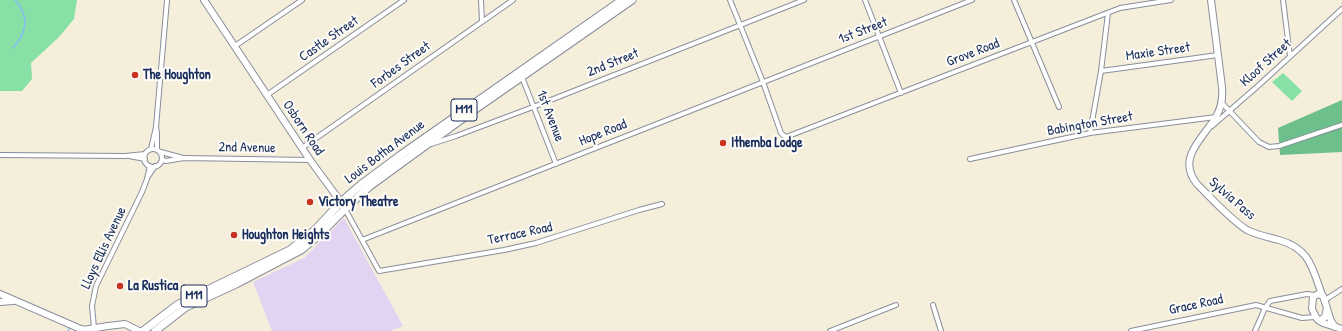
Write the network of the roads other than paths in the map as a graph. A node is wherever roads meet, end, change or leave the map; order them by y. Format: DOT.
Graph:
graph roads {
  1 [pos="167,0"];
  2 [pos="204,0"];
  3 [pos="302,0"];
  4 [pos="404,0"];
  5 [pos="481,0"];
  6 [pos="513,0"];
  7 [pos="622,0"];
  8 [pos="632,0"];
  9 [pos="730,0"];
  10 [pos="804,0"];
  11 [pos="865,0"];
  12 [pos="972,0"];
  13 [pos="1014,0"];
  14 [pos="1171,0"];
  15 [pos="1210,0"];
  16 [pos="1283,0"];
  17 [pos="1342,9"];
  18 [pos="1108,13"];
  19 [pos="482,21"];
  20 [pos="740,25"];
  21 [pos="880,37"];
  22 [pos="1031,43"];
  23 [pos="235,46"];
  24 [pos="1218,55"];
  25 [pos="1290,56"];
  26 [pos="1101,72"];
  27 [pos="522,77"];
  28 [pos="763,82"];
  29 [pos="901,93"];
  30 [pos="267,95"];
  31 [pos="1221,102"];
  32 [pos="533,107"];
  33 [pos="1059,107"];
  34 [pos="1230,110"];
  35 [pos="1216,117"];
  36 [pos="1342,125"];
  37 [pos="156,127"];
  38 [pos="1204,132"];
  39 [pos="1090,133"];
  40 [pos="428,144"];
  41 [pos="302,148"];
  42 [pos="151,149"];
  43 [pos="156,149"];
  44 [pos="161,152"];
  45 [pos="145,154"];
  46 [pos="0,155"];
  47 [pos="125,156"];
  48 [pos="184,158"];
  49 [pos="144,159"];
  50 [pos="970,159"];
  51 [pos="162,160"];
  52 [pos="310,160"];
  53 [pos="556,164"];
  54 [pos="150,166"];
  55 [pos="156,166"];
  56 [pos="147,179"];
  57 [pos="662,204"];
  58 [pos="343,205"];
  59 [pos="362,240"];
  60 [pos="379,271"];
  61 [pos="1340,290"];
  62 [pos="0,294"];
  63 [pos="1320,296"];
  64 [pos="14,301"];
  65 [pos="1270,301"];
  66 [pos="0,302"];
  67 [pos="896,305"];
  68 [pos="932,305"];
  69 [pos="1256,305"];
  70 [pos="1265,308"];
  71 [pos="1327,308"];
  72 [pos="1316,318"];
  73 [pos="94,328"];
  74 [pos="1339,328"];
  75 [pos="84,330"];
  76 [pos="139,331"];
  77 [pos="142,331"];
  78 [pos="155,331"];
  79 [pos="830,331"];
  80 [pos="941,331"];
  81 [pos="1131,331"];
  82 [pos="1255,331"];
  1 -- 37 [label="street"];
  2 -- 23 [label="main road, Osborn Road"];
  3 -- 23 [label="street"];
  4 -- 30 [label="street, Castle Street"];
  5 -- 19 [label="street"];
  6 -- 19 [label="street, Forbes Street"];
  7 -- 58 [label="main road, Louis Botha Avenue / M11"];
  8 -- 27 [label="main road, Louis Botha Avenue / M11"];
  9 -- 20 [label="street"];
  10 -- 20 [label="street, 2nd Street"];
  11 -- 21 [label="street"];
  12 -- 21 [label="street, 1st Street"];
  13 -- 22 [label="street"];
  14 -- 18 [label="street, Grove Road"];
  15 -- 24 [label="main road"];
  16 -- 25 [label="street"];
  17 -- 25 [label="street, Kloof Street"];
  18 -- 22 [label="street, Grove Road"];
  18 -- 26 [label="street"];
  19 -- 41 [label="street, Forbes Street"];
  20 -- 28 [label="street"];
  20 -- 32 [label="street, 2nd Street"];
  21 -- 28 [label="street, 1st Street"];
  21 -- 29 [label="street"];
  22 -- 29 [label="street, Grove Road"];
  22 -- 33 [label="street"];
  23 -- 30 [label="main road, Osborn Road"];
  24 -- 26 [label="street, Maxie Street"];
  24 -- 31 [label="main road"];
  25 -- 34 [label="street, Kloof Street"];
  26 -- 39 [label="street"];
  27 -- 32 [label="street, 1st Avenue"];
  27 -- 40 [label="main road, Louis Botha Avenue / M11"];
  28 -- 29 [label="street, Grove Road"];
  28 -- 53 [label="street, Hope Road"];
  30 -- 41 [label="main road, Osborn Road"];
  31 -- 34 [label="street"];
  31 -- 35 [label="main road"];
  32 -- 40 [label="street, 2nd Street"];
  32 -- 53 [label="street, 1st Avenue"];
  34 -- 36 [label="street"];
  34 -- 38 [label="street, Kloof Street"];
  35 -- 38 [label="main road, Sylvia Pass"];
  35 -- 39 [label="street, Babington Street"];
  37 -- 42 [label="street"];
  37 -- 43 [label="street"];
  38 -- 63 [label="main road, Sylvia Pass"];
  39 -- 50 [label="street, Babington Street"];
  40 -- 58 [label="main road, Louis Botha Avenue / M11"];
  41 -- 52 [label="main road, Osborn Road"];
  42 -- 43 [label="street"];
  42 -- 45 [label="street"];
  43 -- 44 [label="street"];
  44 -- 48 [label="street, 2nd Avenue"];
  44 -- 51 [label="street"];
  45 -- 47 [label="street"];
  45 -- 49 [label="street"];
  46 -- 47 [label="street"];
  47 -- 49 [label="street"];
  48 -- 51 [label="street, 2nd Avenue"];
  48 -- 52 [label="street, 2nd Avenue"];
  49 -- 54 [label="street"];
  51 -- 55 [label="street"];
  52 -- 58 [label="main road, Osborn Road"];
  53 -- 59 [label="street, Hope Road"];
  54 -- 55 [label="street"];
  54 -- 56 [label="street, Lloys Ellis Avenue"];
  55 -- 56 [label="street, Lloys Ellis Avenue"];
  56 -- 73 [label="street, Lloys Ellis Avenue"];
  57 -- 60 [label="street, Terrace Road"];
  58 -- 59 [label="street, Osborn Road"];
  58 -- 77 [label="main road, Louis Botha Avenue / M11"];
  58 -- 78 [label="main road, Louis Botha Avenue / M11"];
  59 -- 60 [label="street, Osborn Road"];
  61 -- 63 [label="street"];
  62 -- 64 [label="main road"];
  63 -- 65 [label="street"];
  63 -- 71 [label="main road, Sylvia Pass"];
  63 -- 72 [label="main road"];
  64 -- 66 [label="main road"];
  64 -- 75 [label="main road"];
  65 -- 69 [label="street, Grace Road"];
  65 -- 70 [label="street"];
  67 -- 79 [label="street"];
  68 -- 80 [label="street"];
  69 -- 70 [label="street"];
  69 -- 81 [label="street, Grace Road"];
  70 -- 72 [label="street"];
  70 -- 82 [label="street"];
  71 -- 72 [label="main road"];
  71 -- 74 [label="main road, Sylvia Pass"];
  72 -- 74 [label="main road"];
  73 -- 75 [label="main road"];
  73 -- 76 [label="main road"];
}
